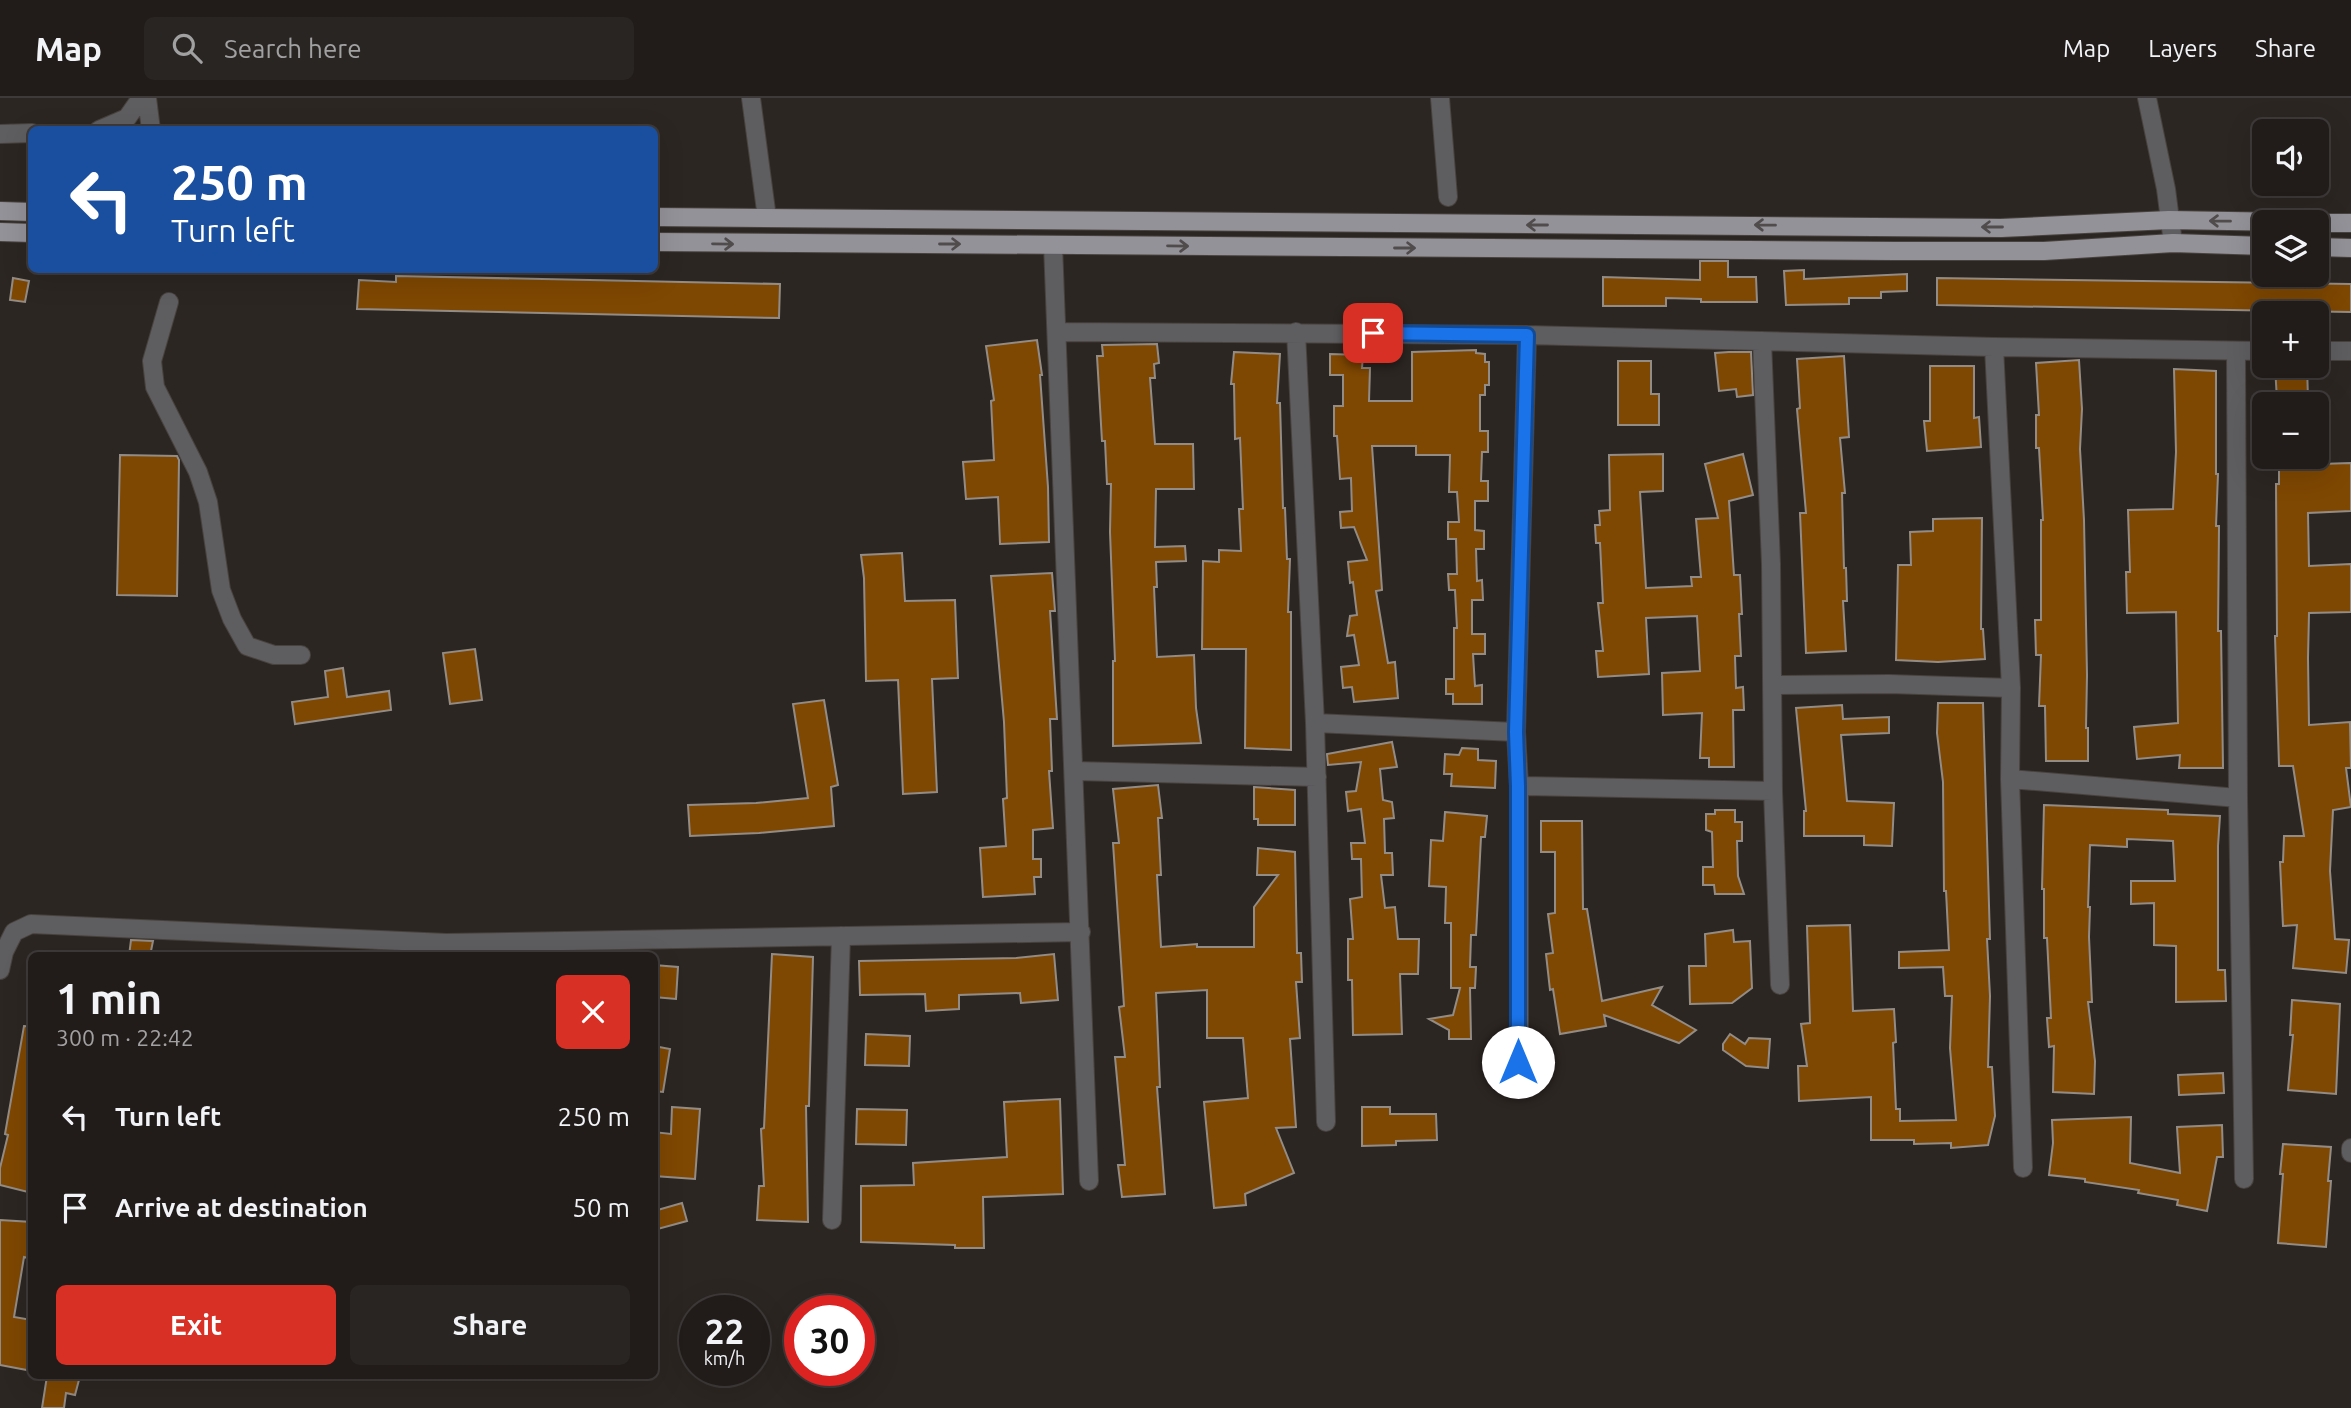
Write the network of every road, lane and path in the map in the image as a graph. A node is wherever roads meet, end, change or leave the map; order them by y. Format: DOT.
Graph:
graph roads {
  1 [pos="141,98"];
  2 [pos="147,98"];
  3 [pos="751,98"];
  4 [pos="1440,98"];
  5 [pos="2147,98"];
  6 [pos="108,126"];
  7 [pos="150,126"];
  8 [pos="28,133"];
  9 [pos="0,134"];
  10 [pos="1448,197"];
  11 [pos="0,211"];
  12 [pos="28,212"];
  13 [pos="658,217"];
  14 [pos="767,218"];
  15 [pos="2169,220"];
  16 [pos="2252,221"];
  17 [pos="2329,223"];
  18 [pos="2351,223"];
  19 [pos="0,232"];
  20 [pos="28,233"];
  21 [pos="658,242"];
  22 [pos="2173,243"];
  23 [pos="1053,245"];
  24 [pos="2252,246"];
  25 [pos="2329,247"];
  26 [pos="2351,248"];
  27 [pos="169,302"];
  28 [pos="1057,332"];
  29 [pos="1296,332"];
  30 [pos="1527,335"];
  31 [pos="1762,341"];
  32 [pos="1994,347"];
  33 [pos="2236,351"];
  34 [pos="2252,351"];
  35 [pos="2329,351"];
  36 [pos="2351,351"];
  37 [pos="301,655"];
  38 [pos="1773,685"];
  39 [pos="2011,688"];
  40 [pos="1315,723"];
  41 [pos="1516,732"];
  42 [pos="1074,771"];
  43 [pos="1317,777"];
  44 [pos="2010,779"];
  45 [pos="1518,786"];
  46 [pos="1773,791"];
  47 [pos="2238,798"];
  48 [pos="1081,932"];
  49 [pos="841,936"];
  50 [pos="370,948"];
  51 [pos="614,948"];
  52 [pos="0,970"];
  53 [pos="1780,985"];
  54 [pos="1518,1062"];
  55 [pos="1326,1122"];
  56 [pos="2024,1168"];
  57 [pos="2244,1179"];
  58 [pos="1089,1181"];
  59 [pos="832,1220"];
  1 -- 6 [label="street"];
  2 -- 7 [label="street"];
  3 -- 14 [label="street"];
  4 -- 10 [label="street"];
  5 -- 15 [label="street"];
  8 -- 9 [label="street"];
  11 -- 12 [label="main road"];
  13 -- 14 [label="main road"];
  15 -- 14 [label="main road, one-way"];
  16 -- 15 [label="main road, one-way"];
  15 -- 22 [label="street"];
  17 -- 18 [label="main road"];
  19 -- 20 [label="main road"];
  21 -- 23 [label="main road, one-way"];
  23 -- 22 [label="main road, one-way"];
  22 -- 24 [label="main road"];
  23 -- 28 [label="street"];
  25 -- 26 [label="main road"];
  27 -- 37 [label="street"];
  28 -- 29 [label="street"];
  28 -- 42 [label="street"];
  29 -- 30 [label="street"];
  29 -- 40 [label="street"];
  30 -- 31 [label="street"];
  30 -- 41 [label="street"];
  31 -- 32 [label="street"];
  31 -- 38 [label="street"];
  32 -- 33 [label="street"];
  32 -- 39 [label="street"];
  33 -- 34 [label="street"];
  33 -- 47 [label="street"];
  35 -- 36 [label="street"];
  38 -- 39 [label="street"];
  38 -- 46 [label="street"];
  39 -- 44 [label="street"];
  40 -- 41 [label="street"];
  40 -- 43 [label="street"];
  41 -- 45 [label="street"];
  42 -- 43 [label="street"];
  42 -- 48 [label="street"];
  43 -- 55 [label="street"];
  44 -- 47 [label="street"];
  44 -- 56 [label="street"];
  45 -- 46 [label="street"];
  45 -- 54 [label="street"];
  46 -- 53 [label="street"];
  47 -- 57 [label="street"];
  48 -- 49 [label="street"];
  48 -- 58 [label="street"];
  49 -- 51 [label="street"];
  49 -- 59 [label="street"];
  50 -- 51 [label="street"];
  50 -- 52 [label="street"];
}
